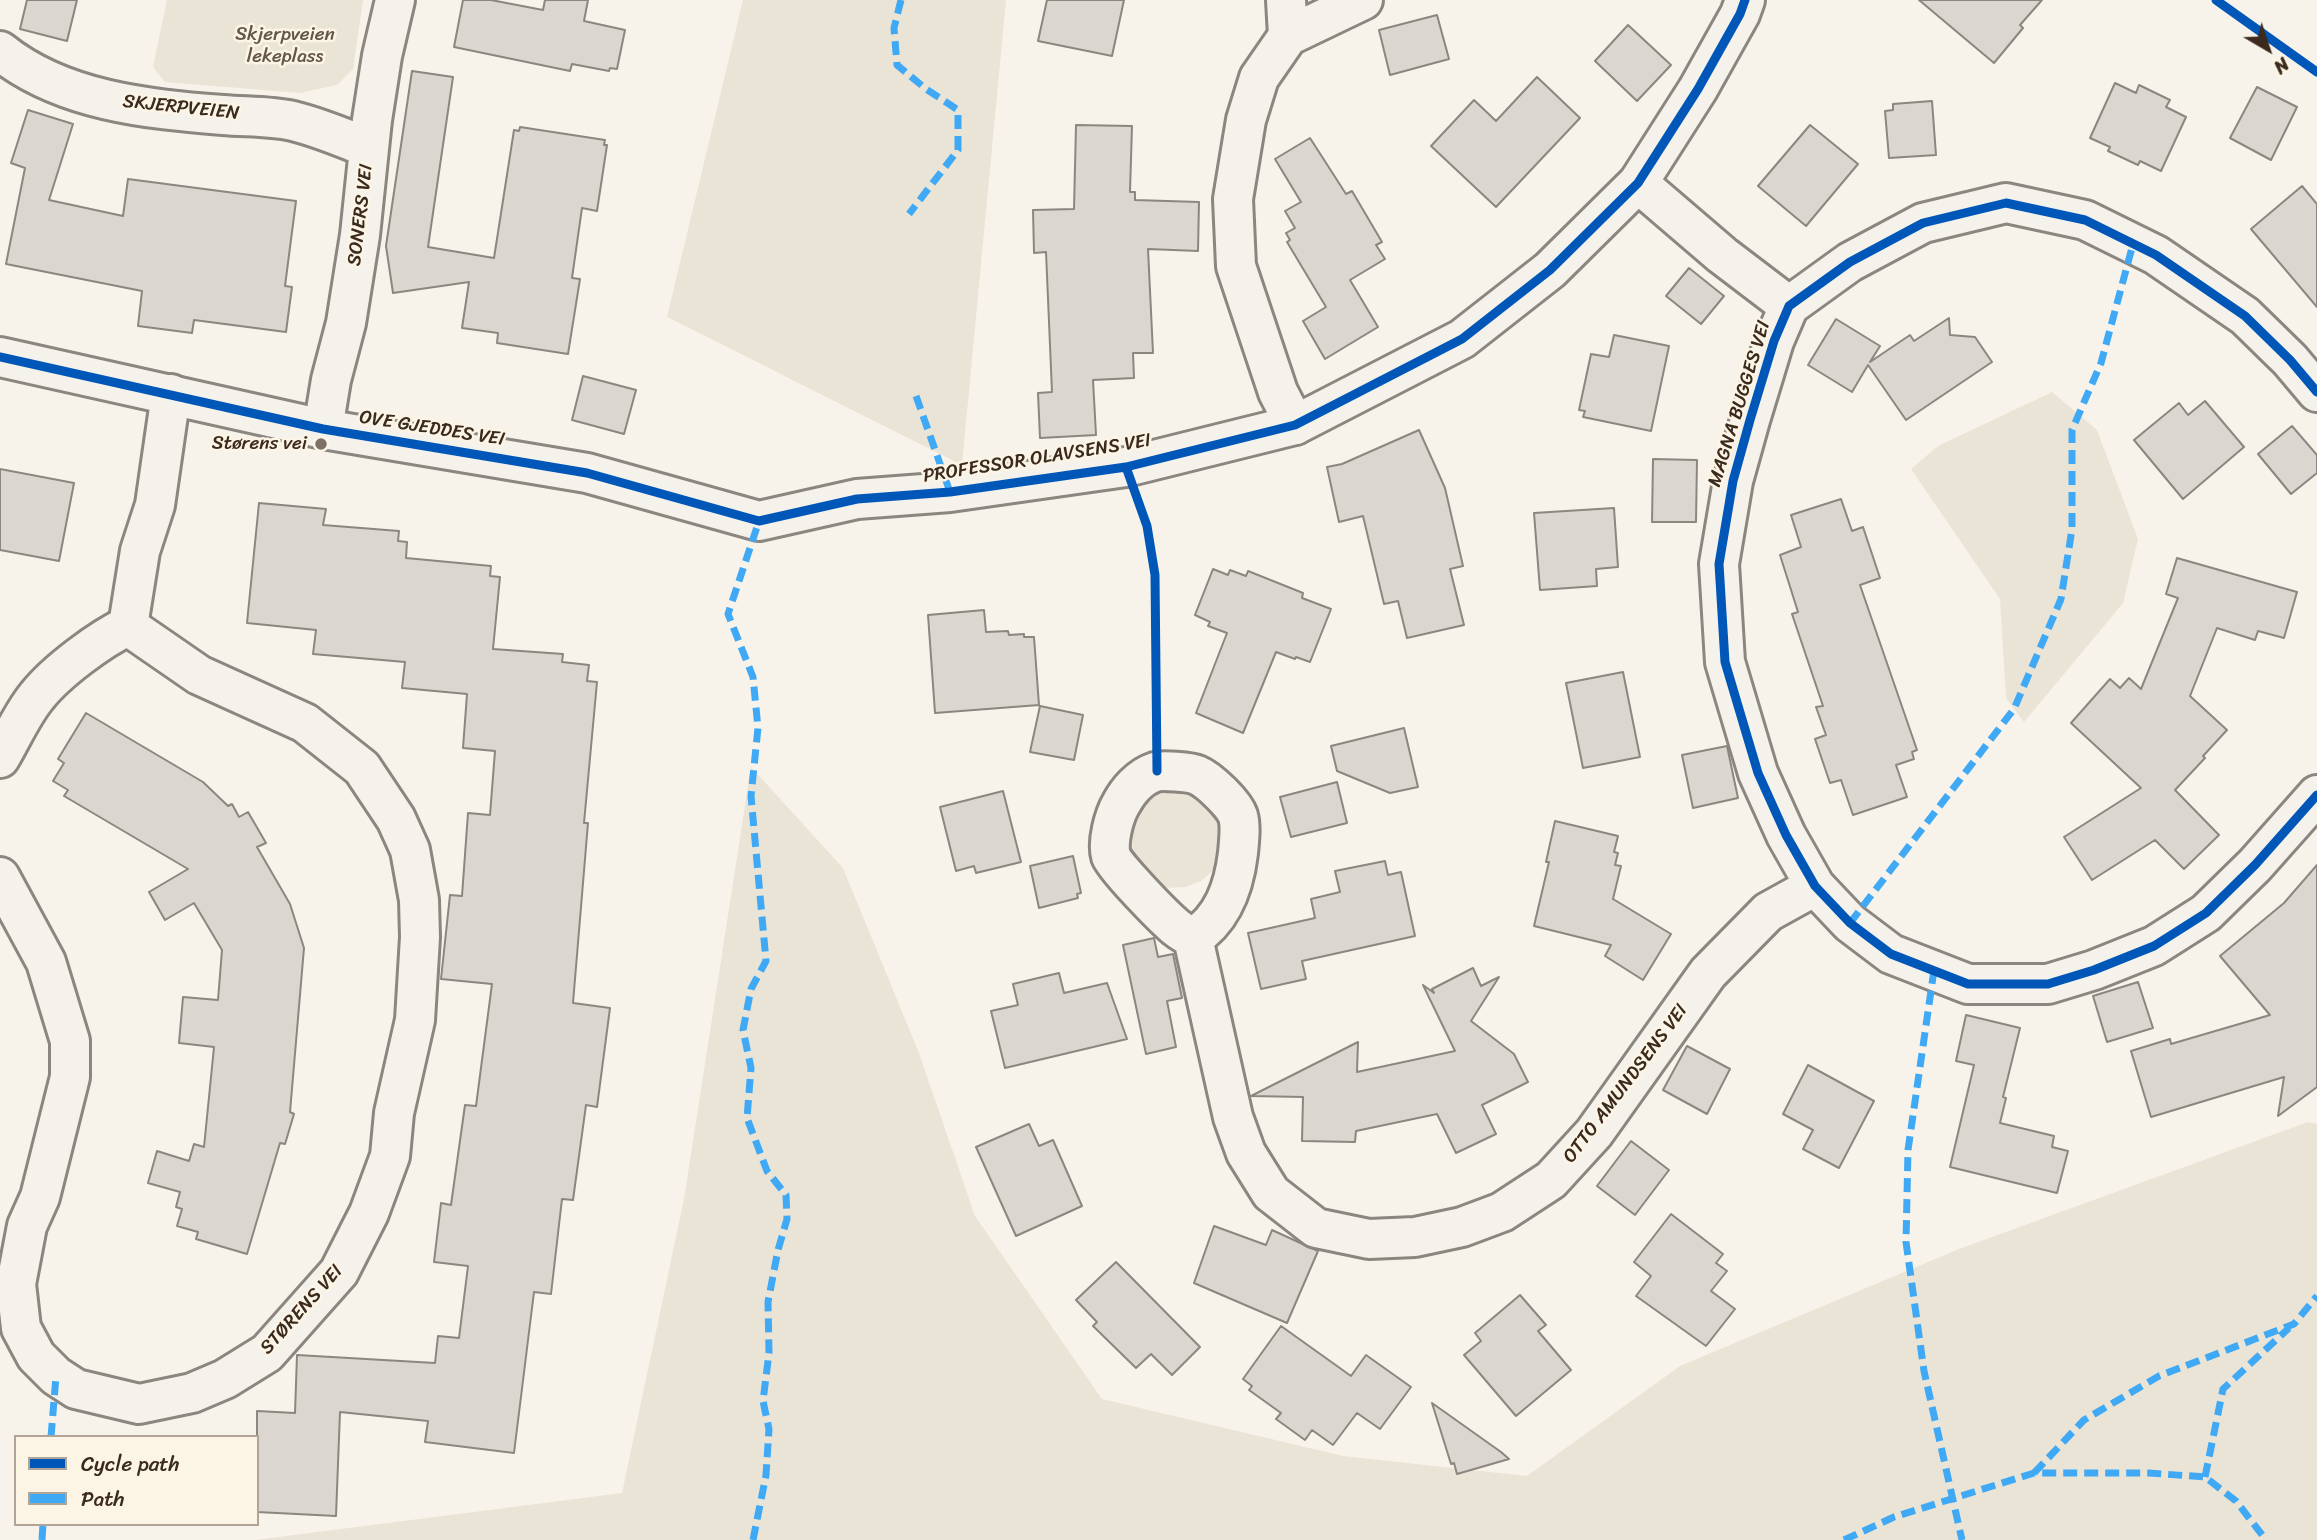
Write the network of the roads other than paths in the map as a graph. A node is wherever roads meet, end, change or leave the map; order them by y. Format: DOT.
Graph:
graph roads {
  1 [pos="395,0"];
  2 [pos="1363,0"];
  3 [pos="1745,0"];
  4 [pos="1287,18"];
  5 [pos="0,51"];
  6 [pos="369,148"];
  7 [pos="1638,183"];
  8 [pos="1789,306"];
  9 [pos="0,358"];
  10 [pos="2317,392"];
  11 [pos="172,394"];
  12 [pos="1295,425"];
  13 [pos="323,429"];
  14 [pos="858,499"];
  15 [pos="128,626"];
  16 [pos="0,758"];
  17 [pos="2317,795"];
  18 [pos="0,877"];
  19 [pos="1815,886"];
  20 [pos="1193,938"];
  1 -- 6 [label="street, SONERS VEI"];
  2 -- 4 [label="street"];
  3 -- 7 [label="street, PROFESSOR OLAVSENS VEI"];
  4 -- 12 [label="street"];
  5 -- 6 [label="street, SKJERPVEIEN"];
  6 -- 13 [label="street, SONERS VEI"];
  7 -- 8 [label="street, MAGNA BUGGES VEI"];
  7 -- 12 [label="street, PROFESSOR OLAVSENS VEI"];
  8 -- 10 [label="street, MAGNA BUGGES VEI"];
  8 -- 19 [label="street, MAGNA BUGGES VEI"];
  9 -- 11 [label="street, OVE GJEDDES VEI"];
  11 -- 13 [label="street, OVE GJEDDES VEI"];
  11 -- 15 [label="street"];
  12 -- 14 [label="street, PROFESSOR OLAVSENS VEI"];
  13 -- 14 [label="street, OVE GJEDDES VEI"];
  15 -- 16 [label="street"];
  15 -- 18 [label="street, STØRENS VEI"];
  17 -- 19 [label="street, MAGNA BUGGES VEI"];
  19 -- 20 [label="street, OTTO AMUNDSENS VEI"];
}
